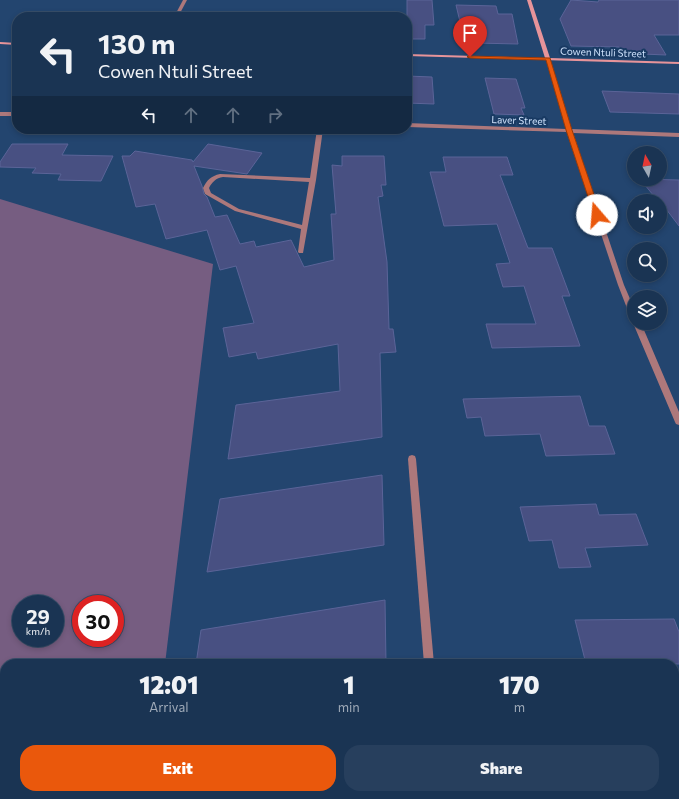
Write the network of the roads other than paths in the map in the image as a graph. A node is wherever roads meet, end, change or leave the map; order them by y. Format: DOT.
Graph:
graph roads {
  1 [pos="185,0"];
  2 [pos="529,0"];
  3 [pos="179,12"];
  4 [pos="0,44"];
  5 [pos="12,44"];
  6 [pos="412,55"];
  7 [pos="548,59"];
  8 [pos="679,63"];
  9 [pos="0,114"];
  10 [pos="12,114"];
  11 [pos="412,125"];
  12 [pos="569,130"];
  13 [pos="319,134"];
  14 [pos="679,135"];
  15 [pos="312,180"];
  16 [pos="305,228"];
  17 [pos="301,252"];
  18 [pos="627,299"];
  19 [pos="640,330"];
  20 [pos="677,411"];
  21 [pos="679,422"];
  22 [pos="412,459"];
  23 [pos="429,659"];
  1 -- 3 [label="street"];
  2 -- 7 [label="street"];
  4 -- 5 [label="street"];
  6 -- 7 [label="street, Cowen Ntuli Street"];
  7 -- 8 [label="street, Cowen Ntuli Street"];
  7 -- 12 [label="street"];
  9 -- 10 [label="street"];
  11 -- 12 [label="street, Laver Street"];
  12 -- 14 [label="street, Laver Street"];
  12 -- 18 [label="street"];
  13 -- 15 [label="street"];
  15 -- 16 [label="street"];
  15 -- 16 [label="street"];
  16 -- 17 [label="street"];
  19 -- 20 [label="street"];
  20 -- 21 [label="street"];
  22 -- 23 [label="street"];
}
